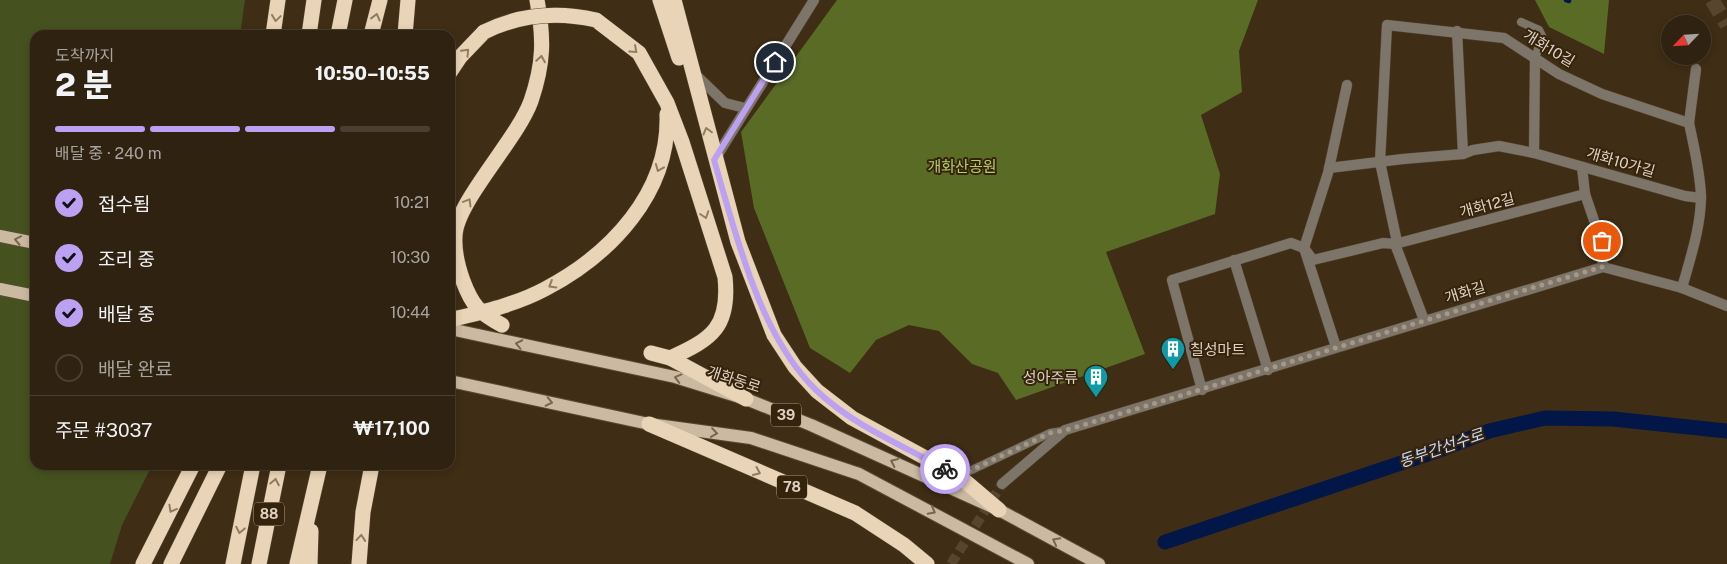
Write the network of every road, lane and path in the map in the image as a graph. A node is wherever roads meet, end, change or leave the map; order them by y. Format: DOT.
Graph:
graph roads {
  1 [pos="278,0"];
  2 [pos="314,0"];
  3 [pos="345,0"];
  4 [pos="380,0"];
  5 [pos="408,0"];
  6 [pos="537,0"];
  7 [pos="660,0"];
  8 [pos="674,0"];
  9 [pos="814,0"];
  10 [pos="1521,22"];
  11 [pos="274,30"];
  12 [pos="310,30"];
  13 [pos="339,30"];
  14 [pos="372,30"];
  15 [pos="405,30"];
  16 [pos="1457,31"];
  17 [pos="1534,59"];
  18 [pos="455,64"];
  19 [pos="691,69"];
  20 [pos="1696,69"];
  21 [pos="1347,85"];
  22 [pos="667,103"];
  23 [pos="700,105"];
  24 [pos="745,108"];
  25 [pos="1689,123"];
  26 [pos="1534,153"];
  27 [pos="1463,154"];
  28 [pos="714,160"];
  29 [pos="1380,162"];
  30 [pos="1582,167"];
  31 [pos="1329,168"];
  32 [pos="1585,194"];
  33 [pos="1701,198"];
  34 [pos="0,236"];
  35 [pos="30,242"];
  36 [pos="1396,244"];
  37 [pos="1304,248"];
  38 [pos="1234,260"];
  39 [pos="1602,267"];
  40 [pos="1682,288"];
  41 [pos="0,289"];
  42 [pos="30,295"];
  43 [pos="1727,306"];
  44 [pos="480,313"];
  45 [pos="455,319"];
  46 [pos="1424,320"];
  47 [pos="502,325"];
  48 [pos="455,330"];
  49 [pos="1336,347"];
  50 [pos="651,353"];
  51 [pos="670,358"];
  52 [pos="1268,370"];
  53 [pos="455,382"];
  54 [pos="1202,390"];
  55 [pos="746,399"];
  56 [pos="649,424"];
  57 [pos="1066,430"];
  58 [pos="190,470"];
  59 [pos="218,470"];
  60 [pos="252,470"];
  61 [pos="278,470"];
  62 [pos="319,470"];
  63 [pos="371,470"];
  64 [pos="959,476"];
  65 [pos="1002,484"];
  66 [pos="312,497"];
  67 [pos="999,510"];
  68 [pos="143,564"];
  69 [pos="171,564"];
  70 [pos="233,564"];
  71 [pos="258,564"];
  72 [pos="297,564"];
  73 [pos="310,564"];
  74 [pos="359,564"];
  75 [pos="927,564"];
  76 [pos="1028,564"];
  77 [pos="1099,564"];
  1 -- 11 [label="highway, one-way"];
  2 -- 12 [label="highway"];
  3 -- 13 [label="highway"];
  14 -- 4 [label="highway, one-way"];
  5 -- 15 [label="highway"];
  44 -- 6 [label="highway, one-way"];
  7 -- 23 [label="highway"];
  8 -- 19 [label="highway"];
  9 -- 24 [label="street"];
  10 -- 17 [label="lane"];
  16 -- 17 [label="street, 개화10길"];
  16 -- 27 [label="street"];
  16 -- 29 [label="street, 개화10길"];
  17 -- 25 [label="street, 개화10길"];
  17 -- 26 [label="street"];
  18 -- 22 [label="highway, one-way, bridge"];
  19 -- 23 [label="highway"];
  19 -- 24 [label="street"];
  20 -- 25 [label="street"];
  21 -- 31 [label="street"];
  22 -- 44 [label="highway, one-way"];
  22 -- 51 [label="highway, one-way"];
  28 -- 23 [label="highway, one-way"];
  24 -- 28 [label="street"];
  25 -- 33 [label="street"];
  26 -- 27 [label="street, 개화10가길"];
  26 -- 30 [label="street, 개화10가길"];
  27 -- 29 [label="street, 개화10가길"];
  28 -- 64 [label="highway"];
  29 -- 31 [label="street"];
  29 -- 36 [label="street"];
  30 -- 32 [label="street"];
  30 -- 33 [label="street, 개화10가길"];
  31 -- 37 [label="street"];
  32 -- 36 [label="street, 개화12길"];
  32 -- 39 [label="street"];
  33 -- 40 [label="street"];
  35 -- 34 [label="main road, one-way"];
  36 -- 37 [label="street, 개화12길"];
  36 -- 46 [label="street"];
  37 -- 38 [label="street, 개화12길"];
  37 -- 49 [label="street"];
  38 -- 52 [label="street"];
  38 -- 54 [label="street, 개화12길"];
  39 -- 40 [label="street"];
  39 -- 46 [label="street, 개화길"];
  40 -- 43 [label="street"];
  41 -- 42 [label="main road"];
  44 -- 45 [label="highway"];
  44 -- 47 [label="highway"];
  46 -- 49 [label="street, 개화길"];
  55 -- 48 [label="main road, 개화동로 / 39, one-way"];
  49 -- 52 [label="street, 개화길"];
  50 -- 51 [label="highway"];
  51 -- 55 [label="highway"];
  52 -- 54 [label="street, 개화길"];
  53 -- 56 [label="main road, 39, one-way"];
  54 -- 57 [label="street, 개화길"];
  67 -- 55 [label="main road, 개화동로 / 39, one-way"];
  56 -- 75 [label="highway, 78, one-way"];
  56 -- 76 [label="main road, 39, one-way"];
  57 -- 64 [label="lane"];
  57 -- 65 [label="street, 개화길"];
  58 -- 68 [label="highway, one-way"];
  59 -- 69 [label="highway"];
  60 -- 70 [label="highway, 88, one-way"];
  71 -- 61 [label="highway, 88, one-way"];
  62 -- 66 [label="highway"];
  74 -- 63 [label="highway, one-way"];
  64 -- 67 [label="highway"];
  66 -- 72 [label="highway"];
  66 -- 73 [label="highway"];
  77 -- 67 [label="main road, 개화동로 / 39, one-way"];
}
